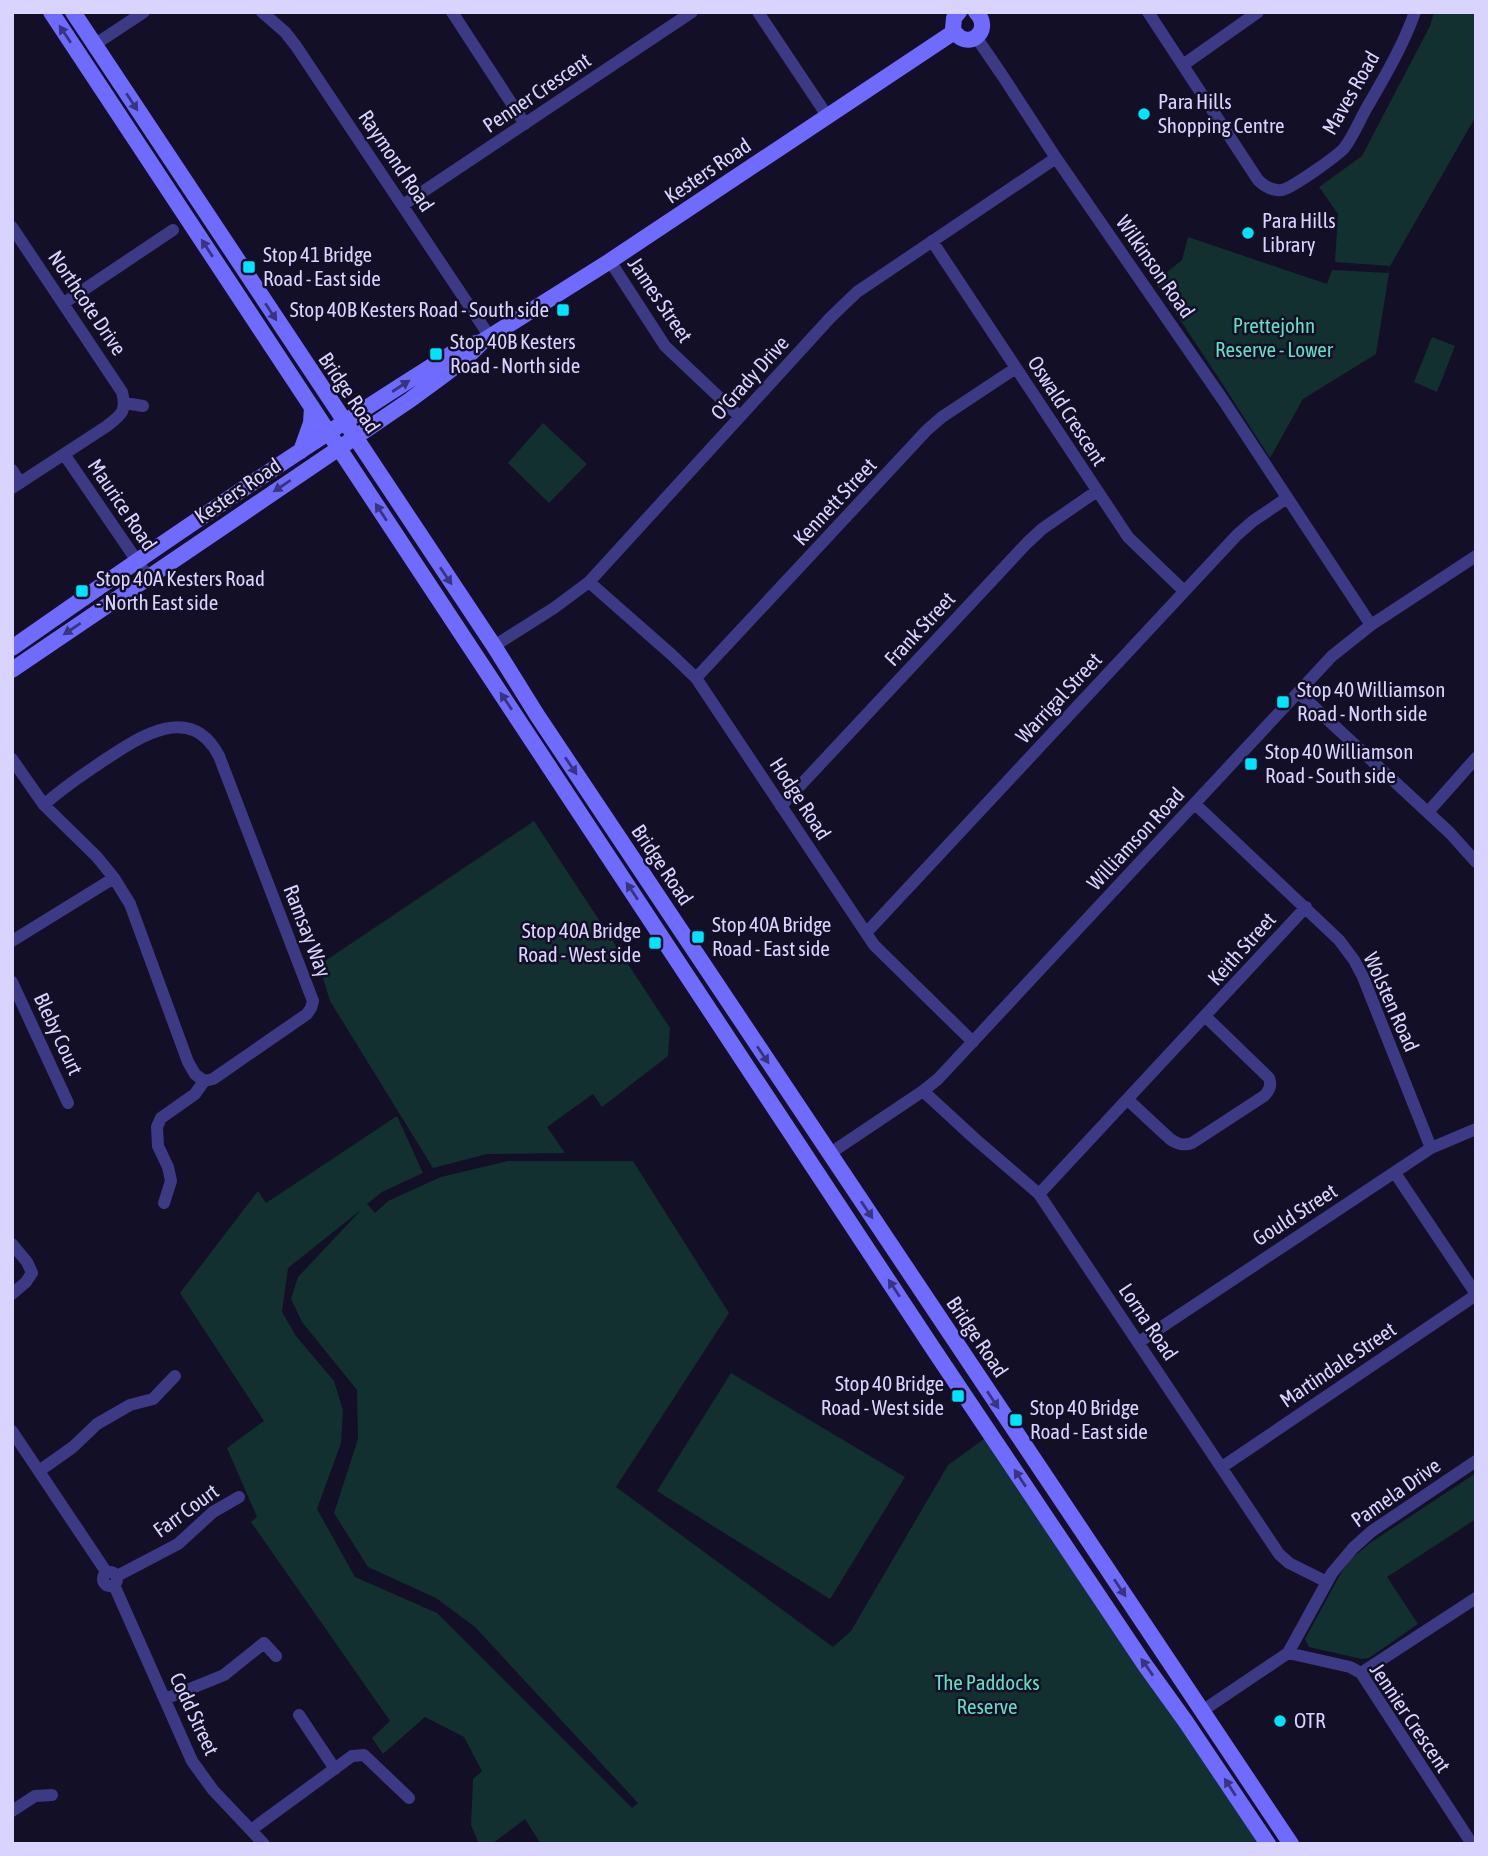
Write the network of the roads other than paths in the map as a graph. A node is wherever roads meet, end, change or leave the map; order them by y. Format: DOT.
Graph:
graph roads {
  1 [pos="51,12"];
  2 [pos="73,12"];
  3 [pos="144,12"];
  4 [pos="262,12"];
  5 [pos="452,12"];
  6 [pos="692,12"];
  7 [pos="758,12"];
  8 [pos="959,12"];
  9 [pos="1147,12"];
  10 [pos="1258,12"];
  11 [pos="1415,12"];
  12 [pos="979,13"];
  13 [pos="954,32"];
  14 [pos="976,37"];
  15 [pos="94,45"];
  16 [pos="80,55"];
  17 [pos="1183,65"];
  18 [pos="828,117"];
  19 [pos="525,124"];
  20 [pos="1056,158"];
  21 [pos="403,205"];
  22 [pos="12,227"];
  23 [pos="173,230"];
  24 [pos="932,241"];
  25 [pos="610,261"];
  26 [pos="64,303"];
  27 [pos="487,339"];
  28 [pos="1016,368"];
  29 [pos="125,403"];
  30 [pos="143,406"];
  31 [pos="312,407"];
  32 [pos="740,417"];
  33 [pos="344,422"];
  34 [pos="328,432"];
  35 [pos="354,438"];
  36 [pos="339,447"];
  37 [pos="301,451"];
  38 [pos="64,454"];
  39 [pos="12,470"];
  40 [pos="16,485"];
  41 [pos="1097,491"];
  42 [pos="1287,498"];
  43 [pos="1476,556"];
  44 [pos="136,561"];
  45 [pos="148,577"];
  46 [pos="589,582"];
  47 [pos="1184,592"];
  48 [pos="1371,625"];
  49 [pos="494,646"];
  50 [pos="12,648"];
  51 [pos="477,658"];
  52 [pos="12,670"];
  53 [pos="696,678"];
  54 [pos="1298,693"];
  55 [pos="1476,758"];
  56 [pos="12,759"];
  57 [pos="1195,804"];
  58 [pos="44,805"];
  59 [pos="781,806"];
  60 [pos="1428,812"];
  61 [pos="1476,862"];
  62 [pos="114,877"];
  63 [pos="1306,907"];
  64 [pos="866,933"];
  65 [pos="12,941"];
  66 [pos="12,982"];
  67 [pos="725,998"];
  68 [pos="710,1009"];
  69 [pos="1206,1017"];
  70 [pos="973,1042"];
  71 [pos="204,1081"];
  72 [pos="923,1091"];
  73 [pos="1128,1100"];
  74 [pos="68,1103"];
  75 [pos="1476,1129"];
  76 [pos="1431,1148"];
  77 [pos="829,1154"];
  78 [pos="812,1165"];
  79 [pos="1395,1173"];
  80 [pos="1040,1194"];
  81 [pos="164,1203"];
  82 [pos="12,1244"];
  83 [pos="12,1294"];
  84 [pos="1476,1294"];
  85 [pos="927,1301"];
  86 [pos="910,1313"];
  87 [pos="1139,1342"];
  88 [pos="175,1376"];
  89 [pos="12,1431"];
  90 [pos="1476,1461"];
  91 [pos="1222,1467"];
  92 [pos="39,1471"];
  93 [pos="239,1497"];
  94 [pos="113,1578"];
  95 [pos="1326,1582"];
  96 [pos="1476,1598"];
  97 [pos="1288,1653"];
  98 [pos="276,1656"];
  99 [pos="1361,1674"];
  100 [pos="165,1699"];
  101 [pos="1202,1711"];
  102 [pos="299,1715"];
  103 [pos="1186,1722"];
  104 [pos="335,1769"];
  105 [pos="52,1795"];
  106 [pos="409,1798"];
  107 [pos="12,1811"];
  108 [pos="251,1830"];
  109 [pos="264,1844"];
  110 [pos="1268,1844"];
  111 [pos="1291,1844"];
  112 [pos="1472,1844"];
  16 -- 1 [label="main road, Bridge Road, one-way"];
  2 -- 15 [label="main road, Bridge Road"];
  3 -- 15 [label="street"];
  4 -- 21 [label="street, Raymond Road"];
  5 -- 19 [label="street"];
  6 -- 19 [label="street, Penner Crescent"];
  7 -- 18 [label="street"];
  8 -- 13 [label="main road"];
  9 -- 17 [label="street, Maves Road"];
  10 -- 17 [label="street"];
  11 -- 17 [label="street, Maves Road"];
  12 -- 14 [label="main road"];
  13 -- 14 [label="main road"];
  13 -- 18 [label="main road, Kesters Road"];
  14 -- 20 [label="street, Wilkinson Road"];
  15 -- 16 [label="main road"];
  15 -- 33 [label="main road, Bridge Road, one-way"];
  31 -- 16 [label="main road, Bridge Road, one-way"];
  18 -- 25 [label="main road, Kesters Road"];
  19 -- 21 [label="street, Penner Crescent"];
  20 -- 24 [label="street, O'Grady Drive"];
  20 -- 42 [label="street, Wilkinson Road"];
  21 -- 27 [label="street, Raymond Road"];
  22 -- 26 [label="street, Northcote Drive"];
  23 -- 26 [label="street"];
  24 -- 28 [label="street, Oswald Crescent"];
  24 -- 32 [label="street, O'Grady Drive"];
  25 -- 27 [label="main road, Kesters Road"];
  25 -- 32 [label="street, James Street"];
  26 -- 29 [label="street, Northcote Drive"];
  33 -- 27 [label="main road, Kesters Road, one-way"];
  27 -- 35 [label="main road, Kesters Road"];
  28 -- 41 [label="street, Oswald Crescent"];
  28 -- 53 [label="street, Kennett Street"];
  29 -- 30 [label="street"];
  29 -- 38 [label="street"];
  31 -- 34 [label="main road, Bridge Road"];
  31 -- 37 [label="main road"];
  32 -- 46 [label="street, O'Grady Drive"];
  33 -- 34 [label="main road, Kesters Road"];
  33 -- 35 [label="main road, Bridge Road"];
  34 -- 36 [label="main road, Bridge Road"];
  34 -- 37 [label="main road, Kesters Road"];
  35 -- 36 [label="main road, Kesters Road"];
  35 -- 49 [label="main road, Bridge Road, one-way"];
  36 -- 45 [label="main road, Kesters Road, one-way"];
  51 -- 36 [label="main road, Bridge Road, one-way"];
  37 -- 44 [label="main road, Kesters Road"];
  38 -- 40 [label="street"];
  38 -- 44 [label="street, Maurice Road"];
  39 -- 40 [label="street"];
  41 -- 47 [label="street, Oswald Crescent"];
  41 -- 59 [label="street, Frank Street"];
  42 -- 47 [label="street, Warrigal Street"];
  42 -- 48 [label="street, Wilkinson Road"];
  43 -- 48 [label="street, Williamson Road"];
  44 -- 45 [label="street, Maurice Road"];
  44 -- 50 [label="main road, Kesters Road"];
  45 -- 52 [label="main road, Kesters Road, one-way"];
  46 -- 49 [label="street, O'Grady Drive"];
  46 -- 53 [label="street, Hodge Road"];
  47 -- 64 [label="street, Warrigal Street"];
  48 -- 54 [label="street, Williamson Road"];
  49 -- 51 [label="main road"];
  49 -- 67 [label="main road, Bridge Road, one-way"];
  68 -- 51 [label="main road, Bridge Road, one-way"];
  53 -- 59 [label="street, Hodge Road"];
  54 -- 57 [label="street, Williamson Road"];
  54 -- 60 [label="street"];
  55 -- 60 [label="street"];
  56 -- 58 [label="street"];
  57 -- 63 [label="street, Wolsten Road"];
  57 -- 70 [label="street, Williamson Road"];
  58 -- 62 [label="street"];
  58 -- 71 [label="street, Ramsay Way"];
  59 -- 64 [label="street, Hodge Road"];
  60 -- 61 [label="street"];
  62 -- 65 [label="street"];
  62 -- 71 [label="street"];
  63 -- 69 [label="street, Keith Street"];
  63 -- 76 [label="street, Wolsten Road"];
  64 -- 70 [label="street, Hodge Road"];
  66 -- 74 [label="street, Bleby Court"];
  67 -- 68 [label="main road"];
  67 -- 77 [label="main road, Bridge Road, one-way"];
  68 -- 78 [label="main road, Bridge Road"];
  69 -- 73 [label="street, Keith Street"];
  69 -- 73 [label="street, Keith Street"];
  70 -- 72 [label="street, Williamson Road"];
  71 -- 81 [label="street, Ramsay Way"];
  72 -- 77 [label="street, Williamson Road"];
  72 -- 80 [label="street, Lorna Road"];
  73 -- 80 [label="street, Keith Street"];
  75 -- 76 [label="street, Gould Street"];
  76 -- 79 [label="street, Gould Street"];
  77 -- 78 [label="main road"];
  77 -- 85 [label="main road, Bridge Road, one-way"];
  86 -- 78 [label="main road, Bridge Road, one-way"];
  79 -- 84 [label="street"];
  79 -- 87 [label="street, Gould Street"];
  80 -- 87 [label="street, Lorna Road"];
  82 -- 83 [label="street"];
  84 -- 91 [label="street, Martindale Street"];
  85 -- 86 [label="main road"];
  85 -- 101 [label="main road, Bridge Road, one-way"];
  103 -- 86 [label="main road, Bridge Road, one-way"];
  87 -- 91 [label="street, Lorna Road"];
  88 -- 92 [label="street"];
  89 -- 92 [label="street, Codd Street"];
  90 -- 95 [label="street, Pamela Drive"];
  91 -- 95 [label="street, Lorna Road"];
  92 -- 94 [label="street, Codd Street"];
  93 -- 94 [label="street, Farr Court"];
  94 -- 100 [label="street, Codd Street"];
  95 -- 97 [label="street, Pamela Drive"];
  96 -- 99 [label="street"];
  97 -- 99 [label="street, Jennier Crescent"];
  97 -- 101 [label="street, Pamela Drive"];
  98 -- 100 [label="street"];
  99 -- 112 [label="street, Jennier Crescent"];
  100 -- 108 [label="street, Codd Street"];
  101 -- 103 [label="main road"];
  101 -- 111 [label="main road, Bridge Road"];
  102 -- 104 [label="street"];
  110 -- 103 [label="main road, Bridge Road, one-way"];
  104 -- 106 [label="street"];
  104 -- 108 [label="street"];
  105 -- 107 [label="street"];
  108 -- 109 [label="street, Codd Street"];
}
